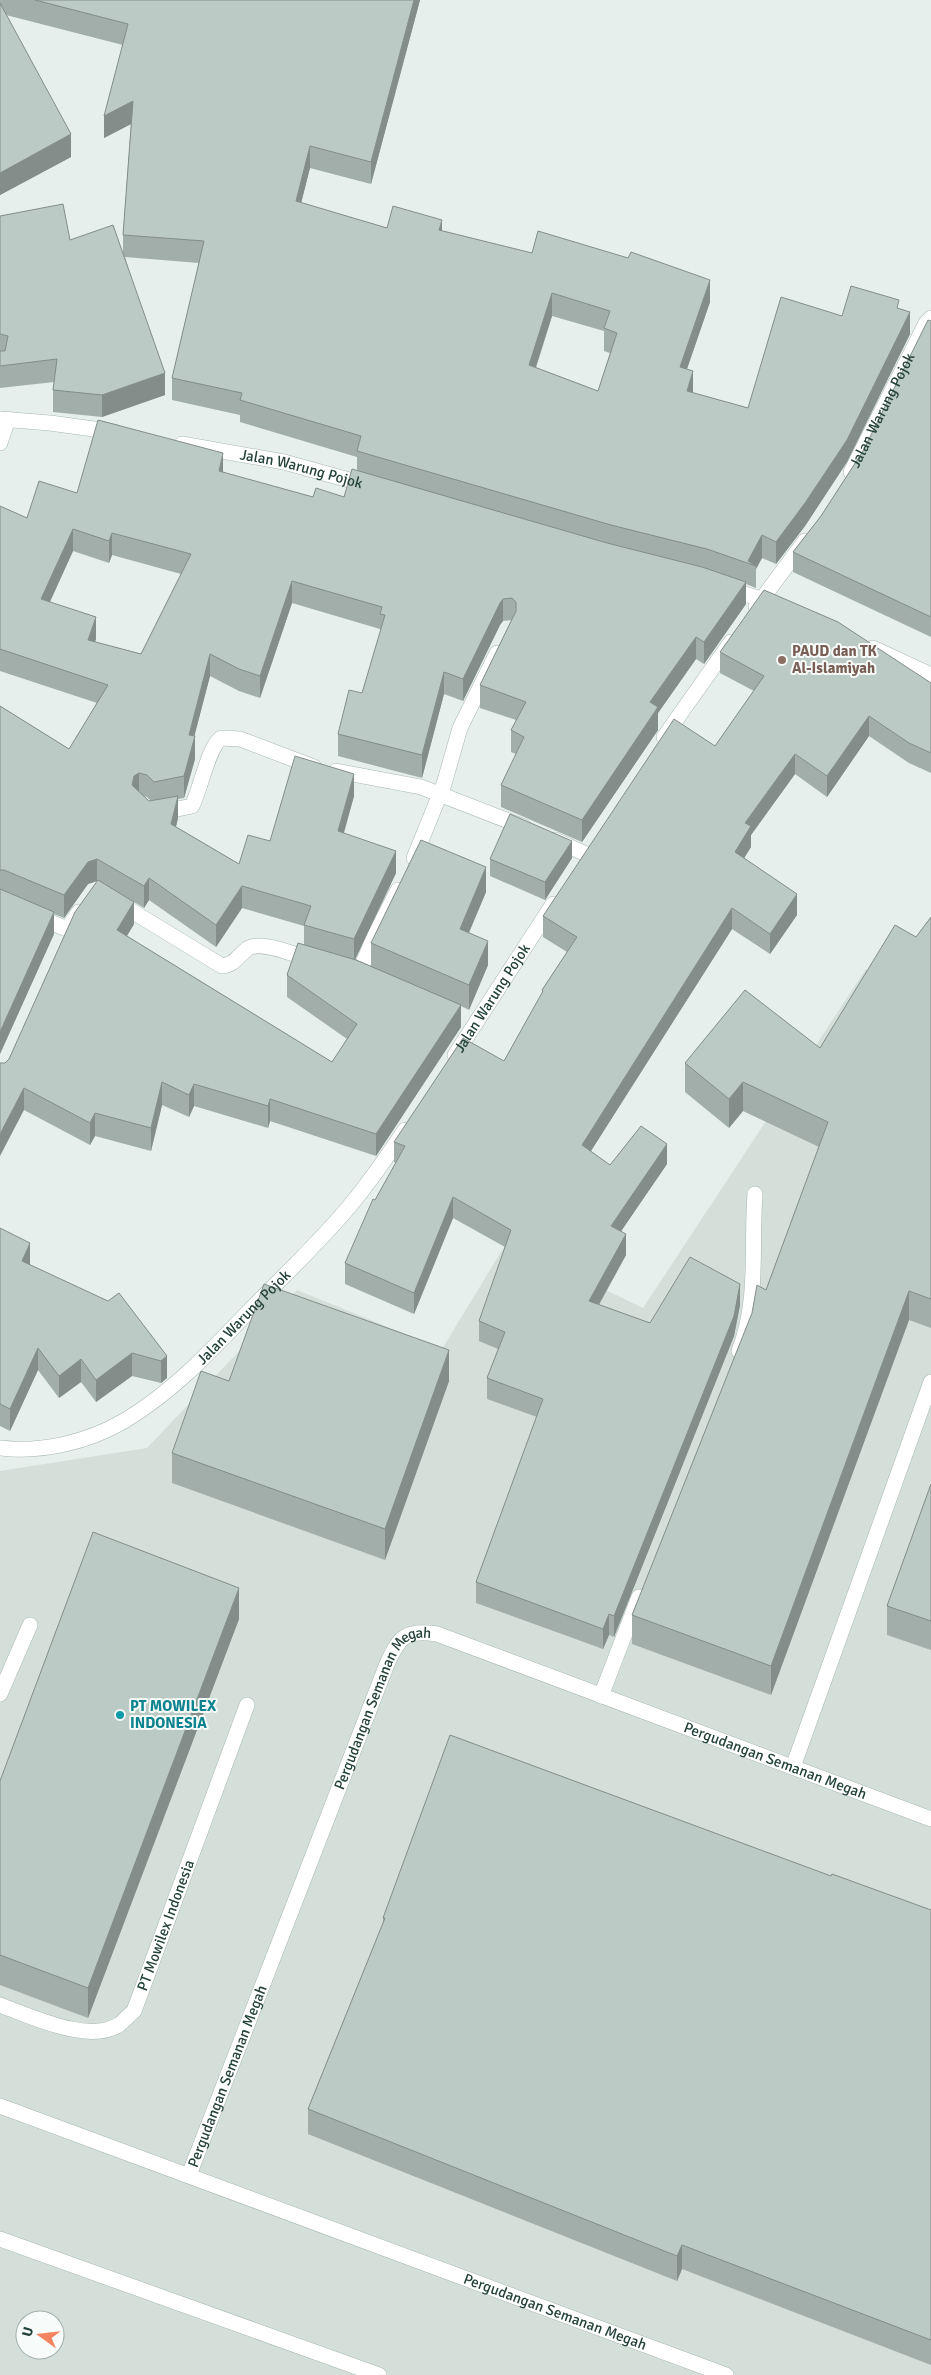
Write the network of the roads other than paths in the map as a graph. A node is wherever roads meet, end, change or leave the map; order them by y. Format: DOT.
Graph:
graph roads {
  1 [pos="931,318"];
  2 [pos="4,419"];
  3 [pos="130,435"];
  4 [pos="168,442"];
  5 [pos="0,443"];
  6 [pos="844,483"];
  7 [pos="385,490"];
  8 [pos="812,531"];
  9 [pos="713,583"];
  10 [pos="762,600"];
  11 [pos="785,608"];
  12 [pos="503,641"];
  13 [pos="862,643"];
  14 [pos="931,675"];
  15 [pos="657,747"];
  16 [pos="440,794"];
  17 [pos="146,809"];
  18 [pos="596,839"];
  19 [pos="586,854"];
  20 [pos="575,870"];
  21 [pos="560,894"];
  22 [pos="107,895"];
  23 [pos="90,898"];
  24 [pos="0,901"];
  25 [pos="68,929"];
  26 [pos="60,946"];
  27 [pos="458,1015"];
  28 [pos="476,1023"];
  29 [pos="445,1070"];
  30 [pos="412,1120"];
  31 [pos="755,1194"];
  32 [pos="732,1367"];
  33 [pos="931,1382"];
  34 [pos="0,1448"];
  35 [pos="643,1588"];
  36 [pos="30,1625"];
  37 [pos="0,1694"];
  38 [pos="601,1696"];
  39 [pos="247,1704"];
  40 [pos="793,1768"];
  41 [pos="931,1819"];
  42 [pos="0,2005"];
  43 [pos="0,2106"];
  44 [pos="189,2175"];
  45 [pos="0,2239"];
  46 [pos="379,2375"];
  47 [pos="726,2375"];
  1 -- 6 [label="street, Jalan Warung Pojok"];
  2 -- 3 [label="street"];
  2 -- 5 [label="street"];
  4 -- 7 [label="street, Jalan Warung Pojok"];
  8 -- 10 [label="street"];
  9 -- 10 [label="street"];
  10 -- 11 [label="street"];
  10 -- 15 [label="street"];
  12 -- 16 [label="street"];
  13 -- 14 [label="street"];
  16 -- 17 [label="street"];
  16 -- 19 [label="street"];
  16 -- 22 [label="street"];
  18 -- 19 [label="street"];
  19 -- 20 [label="street"];
  21 -- 28 [label="street, Jalan Warung Pojok"];
  23 -- 25 [label="street"];
  24 -- 25 [label="street"];
  25 -- 26 [label="street"];
  27 -- 28 [label="street"];
  28 -- 29 [label="street, Jalan Warung Pojok"];
  30 -- 34 [label="street, Jalan Warung Pojok"];
  31 -- 32 [label="street"];
  33 -- 40 [label="street"];
  35 -- 38 [label="street"];
  36 -- 37 [label="street"];
  38 -- 40 [label="street, Pergudangan Semanan Megah"];
  38 -- 44 [label="street, Pergudangan Semanan Megah"];
  39 -- 42 [label="street, PT Mowilex Indonesia"];
  40 -- 41 [label="street, Pergudangan Semanan Megah"];
  43 -- 44 [label="street, Pergudangan Semanan Megah"];
  44 -- 47 [label="street, Pergudangan Semanan Megah"];
  45 -- 46 [label="street"];
}
